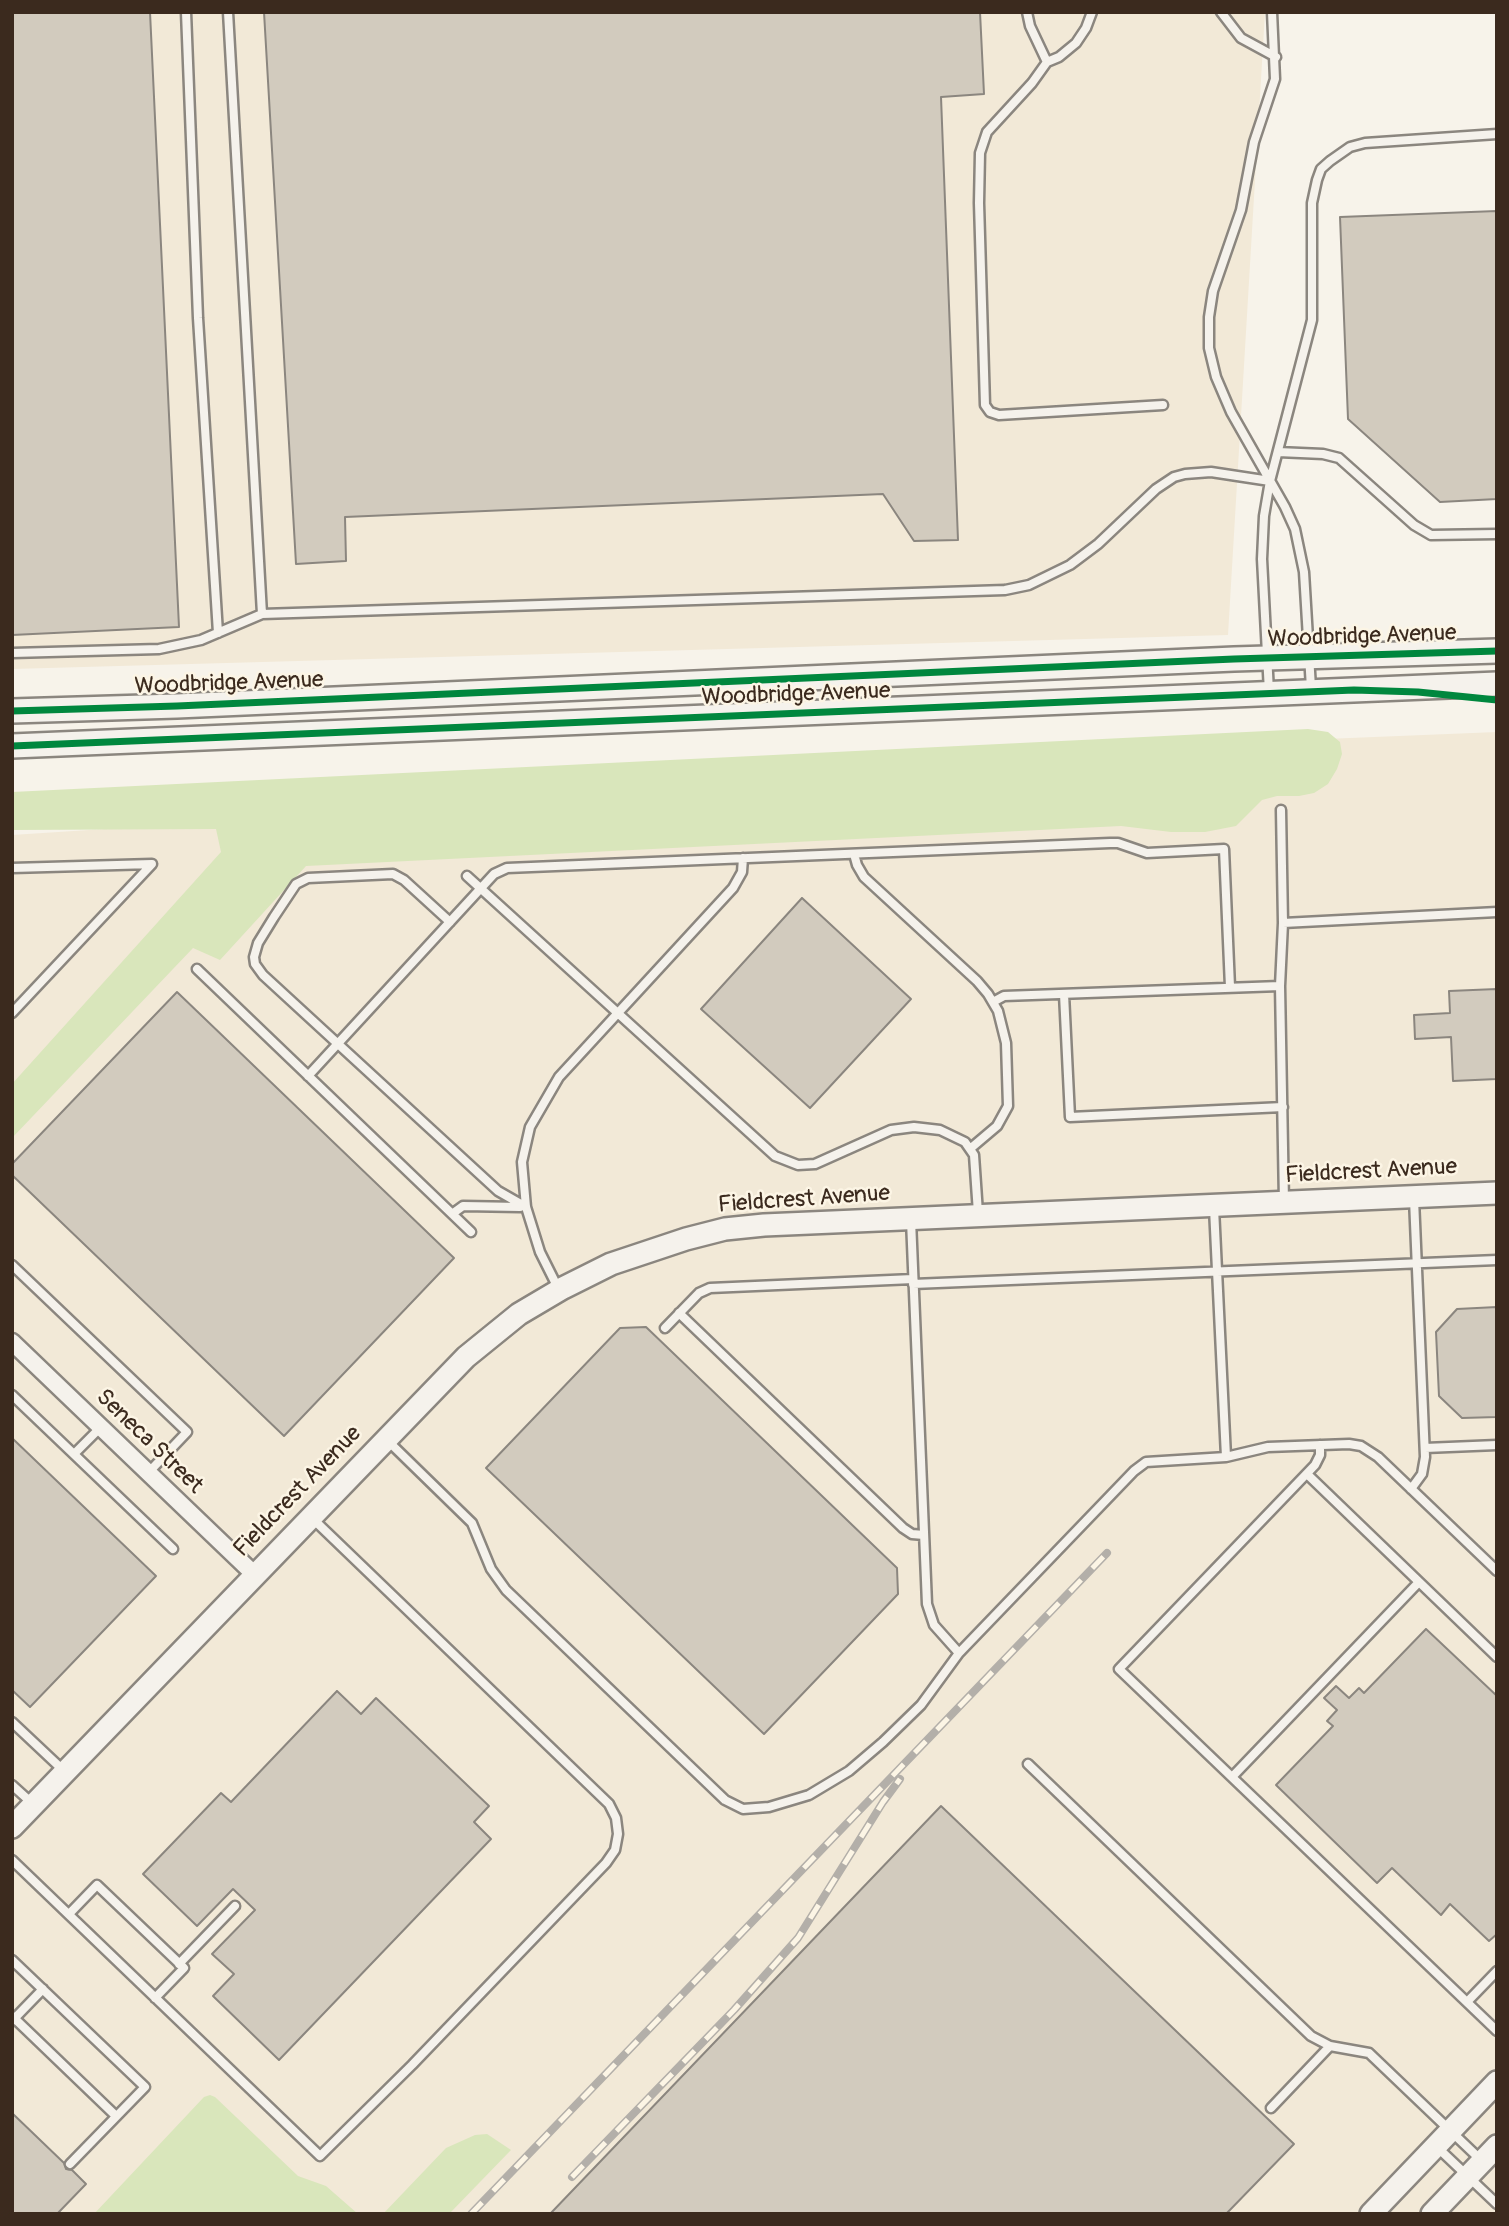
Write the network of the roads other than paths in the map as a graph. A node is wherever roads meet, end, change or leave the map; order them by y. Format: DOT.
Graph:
graph roads {
  1 [pos="186,12"];
  2 [pos="228,12"];
  3 [pos="1027,12"];
  4 [pos="1092,12"];
  5 [pos="1222,12"];
  6 [pos="1272,12"];
  7 [pos="1276,57"];
  8 [pos="1047,62"];
  9 [pos="1497,134"];
  10 [pos="1163,405"];
  11 [pos="1278,452"];
  12 [pos="1270,481"];
  13 [pos="1497,534"];
  14 [pos="262,614"];
  15 [pos="218,633"];
  16 [pos="1497,652"];
  17 [pos="12,653"];
  18 [pos="1309,658"];
  19 [pos="1267,659"];
  20 [pos="1497,684"];
  21 [pos="1354,690"];
  22 [pos="1311,692"];
  23 [pos="1269,694"];
  24 [pos="1497,700"];
  25 [pos="12,711"];
  26 [pos="12,746"];
  27 [pos="1281,810"];
  28 [pos="854,854"];
  29 [pos="743,858"];
  30 [pos="12,869"];
  31 [pos="467,876"];
  32 [pos="481,888"];
  33 [pos="1497,912"];
  34 [pos="450,922"];
  35 [pos="1283,923"];
  36 [pos="197,969"];
  37 [pos="1280,986"];
  38 [pos="1230,987"];
  39 [pos="1064,994"];
  40 [pos="993,1002"];
  41 [pos="12,1013"];
  42 [pos="617,1014"];
  43 [pos="337,1044"];
  44 [pos="308,1076"];
  45 [pos="1283,1107"];
  46 [pos="971,1148"];
  47 [pos="1497,1193"];
  48 [pos="1413,1197"];
  49 [pos="1284,1202"];
  50 [pos="1214,1205"];
  51 [pos="526,1207"];
  52 [pos="452,1214"];
  53 [pos="978,1215"];
  54 [pos="911,1218"];
  55 [pos="471,1232"];
  56 [pos="1497,1260"];
  57 [pos="1417,1263"];
  58 [pos="12,1265"];
  59 [pos="1217,1272"];
  60 [pos="913,1282"];
  61 [pos="559,1290"];
  62 [pos="680,1314"];
  63 [pos="665,1328"];
  64 [pos="12,1342"];
  65 [pos="12,1395"];
  66 [pos="101,1427"];
  67 [pos="385,1439"];
  68 [pos="1320,1445"];
  69 [pos="1497,1445"];
  70 [pos="1425,1448"];
  71 [pos="74,1454"];
  72 [pos="1226,1457"];
  73 [pos="148,1473"];
  74 [pos="1307,1474"];
  75 [pos="1411,1489"];
  76 [pos="311,1517"];
  77 [pos="924,1535"];
  78 [pos="173,1549"];
  79 [pos="1497,1572"];
  80 [pos="255,1575"];
  81 [pos="1419,1582"];
  82 [pos="959,1653"];
  83 [pos="1497,1657"];
  84 [pos="12,1722"];
  85 [pos="1028,1764"];
  86 [pos="65,1773"];
  87 [pos="1232,1777"];
  88 [pos="12,1785"];
  89 [pos="34,1805"];
  90 [pos="12,1827"];
  91 [pos="12,1860"];
  92 [pos="236,1906"];
  93 [pos="69,1914"];
  94 [pos="12,1960"];
  95 [pos="179,1964"];
  96 [pos="1497,1971"];
  97 [pos="43,1990"];
  98 [pos="155,1998"];
  99 [pos="1467,2002"];
  100 [pos="13,2019"];
  101 [pos="1497,2031"];
  102 [pos="1330,2046"];
  103 [pos="1497,2082"];
  104 [pos="1271,2108"];
  105 [pos="116,2116"];
  106 [pos="1443,2138"];
  107 [pos="1482,2161"];
  108 [pos="70,2164"];
  109 [pos="1497,2204"];
  110 [pos="1371,2214"];
  111 [pos="1432,2214"];
  1 -- 15 [label="lane"];
  2 -- 14 [label="lane"];
  3 -- 8 [label="lane"];
  4 -- 8 [label="lane"];
  5 -- 7 [label="lane"];
  6 -- 7 [label="lane"];
  7 -- 12 [label="lane"];
  8 -- 10 [label="lane"];
  9 -- 11 [label="lane"];
  11 -- 12 [label="lane"];
  11 -- 13 [label="lane"];
  12 -- 14 [label="lane"];
  12 -- 18 [label="lane"];
  12 -- 19 [label="lane"];
  14 -- 15 [label="lane"];
  15 -- 17 [label="lane"];
  16 -- 18 [label="main road, Woodbridge Avenue"];
  18 -- 19 [label="main road, Woodbridge Avenue"];
  18 -- 22 [label="lane"];
  19 -- 23 [label="lane"];
  19 -- 25 [label="main road, Woodbridge Avenue"];
  20 -- 21 [label="main road, Woodbridge Avenue"];
  21 -- 22 [label="main road, Woodbridge Avenue"];
  21 -- 24 [label="main road"];
  22 -- 23 [label="main road, Woodbridge Avenue"];
  23 -- 26 [label="main road, Woodbridge Avenue"];
  27 -- 35 [label="lane"];
  28 -- 29 [label="lane"];
  28 -- 38 [label="lane"];
  28 -- 40 [label="lane"];
  29 -- 32 [label="lane"];
  29 -- 42 [label="lane"];
  30 -- 41 [label="lane"];
  31 -- 32 [label="lane"];
  32 -- 34 [label="lane"];
  32 -- 42 [label="lane"];
  33 -- 35 [label="lane"];
  34 -- 43 [label="lane"];
  34 -- 43 [label="lane"];
  35 -- 37 [label="lane"];
  36 -- 44 [label="lane"];
  37 -- 38 [label="lane"];
  37 -- 45 [label="lane"];
  38 -- 39 [label="lane"];
  39 -- 40 [label="lane"];
  39 -- 45 [label="lane"];
  40 -- 46 [label="lane"];
  42 -- 46 [label="lane"];
  42 -- 51 [label="lane"];
  43 -- 44 [label="lane"];
  43 -- 51 [label="lane"];
  44 -- 52 [label="lane"];
  45 -- 49 [label="lane"];
  46 -- 53 [label="lane"];
  47 -- 48 [label="street, Fieldcrest Avenue"];
  48 -- 49 [label="street, Fieldcrest Avenue"];
  48 -- 57 [label="lane"];
  49 -- 50 [label="street, Fieldcrest Avenue"];
  50 -- 53 [label="street, Fieldcrest Avenue"];
  50 -- 59 [label="lane"];
  51 -- 52 [label="lane"];
  51 -- 61 [label="lane"];
  52 -- 55 [label="lane"];
  53 -- 54 [label="street, Fieldcrest Avenue"];
  54 -- 60 [label="lane"];
  54 -- 61 [label="street, Fieldcrest Avenue"];
  56 -- 57 [label="lane"];
  57 -- 59 [label="lane"];
  57 -- 70 [label="lane"];
  58 -- 73 [label="lane"];
  59 -- 60 [label="lane"];
  59 -- 72 [label="lane"];
  60 -- 62 [label="lane"];
  60 -- 77 [label="lane"];
  61 -- 67 [label="street, Fieldcrest Avenue"];
  62 -- 63 [label="lane"];
  62 -- 77 [label="lane"];
  64 -- 66 [label="street, Seneca Street"];
  65 -- 71 [label="lane"];
  66 -- 71 [label="lane"];
  66 -- 73 [label="street, Seneca Street"];
  67 -- 76 [label="street, Fieldcrest Avenue"];
  67 -- 82 [label="lane"];
  68 -- 72 [label="lane"];
  68 -- 74 [label="lane"];
  68 -- 75 [label="lane"];
  69 -- 70 [label="lane"];
  70 -- 75 [label="lane"];
  71 -- 78 [label="lane"];
  72 -- 82 [label="lane"];
  73 -- 80 [label="street, Seneca Street"];
  74 -- 81 [label="lane"];
  74 -- 87 [label="lane"];
  75 -- 79 [label="lane"];
  76 -- 80 [label="street, Fieldcrest Avenue"];
  76 -- 98 [label="lane"];
  77 -- 82 [label="lane"];
  80 -- 86 [label="street, Fieldcrest Avenue"];
  81 -- 83 [label="lane"];
  81 -- 87 [label="lane"];
  84 -- 86 [label="lane"];
  85 -- 102 [label="lane"];
  86 -- 89 [label="street, Fieldcrest Avenue"];
  87 -- 99 [label="lane"];
  88 -- 89 [label="lane"];
  89 -- 90 [label="street, Fieldcrest Avenue"];
  91 -- 93 [label="lane"];
  92 -- 95 [label="lane"];
  93 -- 95 [label="lane"];
  93 -- 98 [label="lane"];
  94 -- 97 [label="lane"];
  95 -- 98 [label="lane"];
  96 -- 99 [label="lane"];
  97 -- 100 [label="lane"];
  97 -- 105 [label="lane"];
  99 -- 101 [label="lane"];
  100 -- 105 [label="lane"];
  102 -- 104 [label="lane"];
  102 -- 106 [label="lane"];
  103 -- 106 [label="street"];
  105 -- 108 [label="lane"];
  106 -- 107 [label="lane"];
  106 -- 107 [label="lane"];
  106 -- 110 [label="street"];
  107 -- 109 [label="lane"];
  107 -- 111 [label="street"];
}
